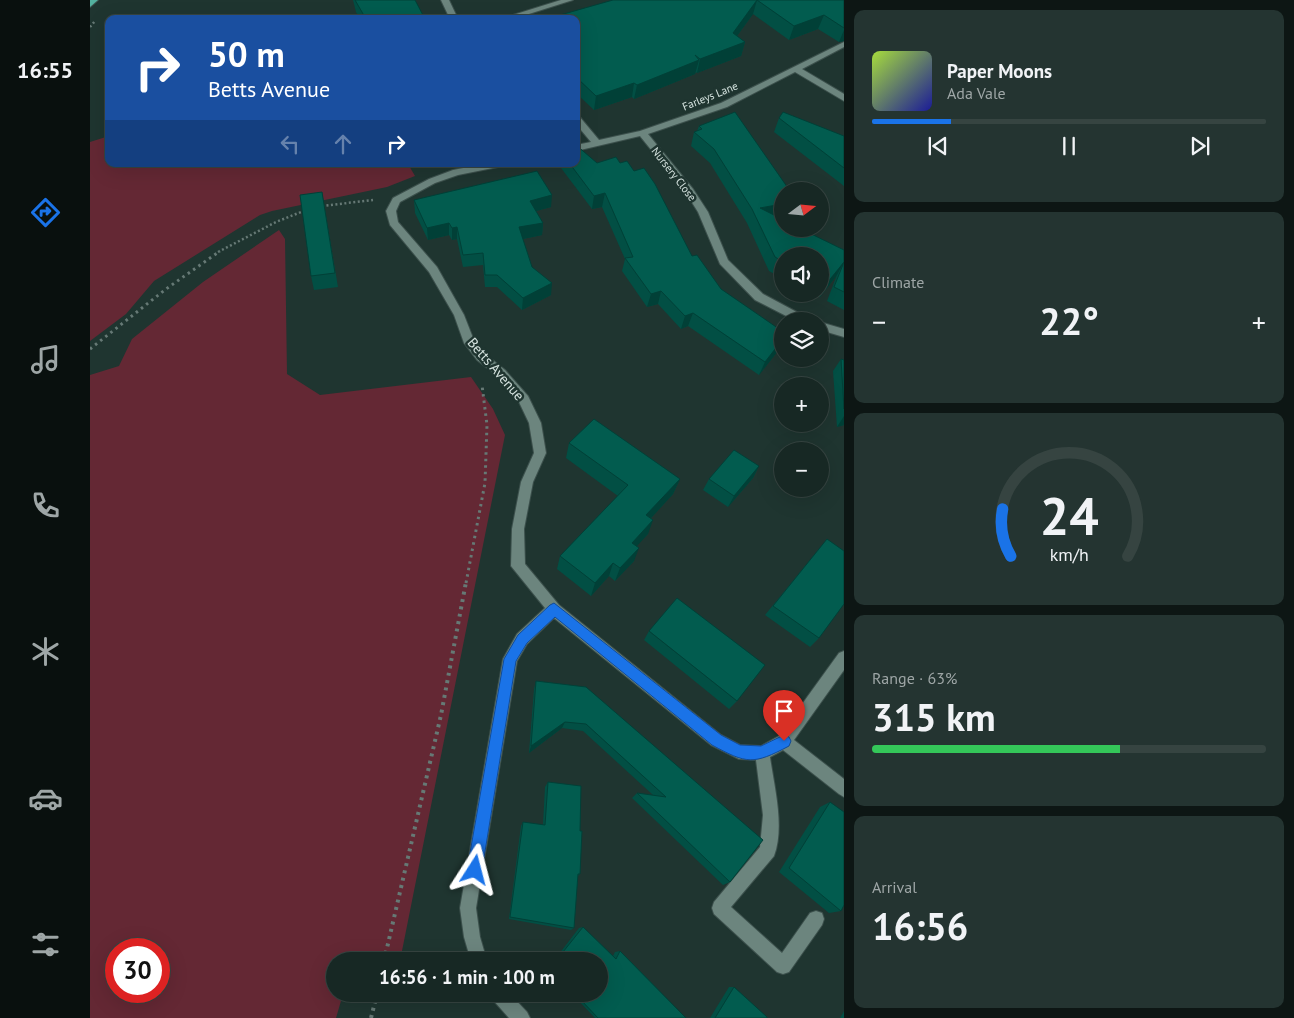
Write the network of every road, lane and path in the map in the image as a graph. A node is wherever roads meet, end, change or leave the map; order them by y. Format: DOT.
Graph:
graph roads {
  1 [pos="94,0"];
  2 [pos="445,0"];
  3 [pos="569,0"];
  4 [pos="90,5"];
  5 [pos="452,15"];
  6 [pos="518,15"];
  7 [pos="844,44"];
  8 [pos="796,69"];
  9 [pos="844,98"];
  10 [pos="580,123"];
  11 [pos="642,133"];
  12 [pos="597,143"];
  13 [pos="580,147"];
  14 [pos="482,167"];
  15 [pos="396,200"];
  16 [pos="319,206"];
  17 [pos="310,209"];
  18 [pos="787,312"];
  19 [pos="829,329"];
  20 [pos="844,333"];
  21 [pos="90,349"];
  22 [pos="481,357"];
  23 [pos="554,609"];
  24 [pos="844,658"];
  25 [pos="784,741"];
  26 [pos="762,753"];
  27 [pos="844,789"];
  28 [pos="816,919"];
  29 [pos="386,952"];
  30 [pos="476,952"];
  31 [pos="374,1002"];
  32 [pos="506,1002"];
  33 [pos="371,1018"];
  34 [pos="521,1018"];
  1 -- 4 [label="main road"];
  2 -- 5 [label="street"];
  3 -- 6 [label="street"];
  7 -- 8 [label="street, Farleys Lane"];
  8 -- 9 [label="street"];
  8 -- 11 [label="street, Farleys Lane"];
  10 -- 12 [label="street"];
  11 -- 12 [label="street, Farleys Lane"];
  11 -- 18 [label="street, Nursery Close"];
  12 -- 13 [label="street, Farleys Lane"];
  14 -- 15 [label="street"];
  15 -- 16 [label="path"];
  15 -- 22 [label="street, Betts Avenue"];
  17 -- 21 [label="path"];
  19 -- 20 [label="street"];
  22 -- 23 [label="street, Betts Avenue"];
  22 -- 29 [label="path"];
  23 -- 26 [label="street, Betts Avenue"];
  23 -- 30 [label="street"];
  24 -- 25 [label="street"];
  25 -- 26 [label="street"];
  25 -- 27 [label="street"];
  26 -- 28 [label="street"];
  31 -- 33 [label="path"];
  32 -- 34 [label="street"];
}
